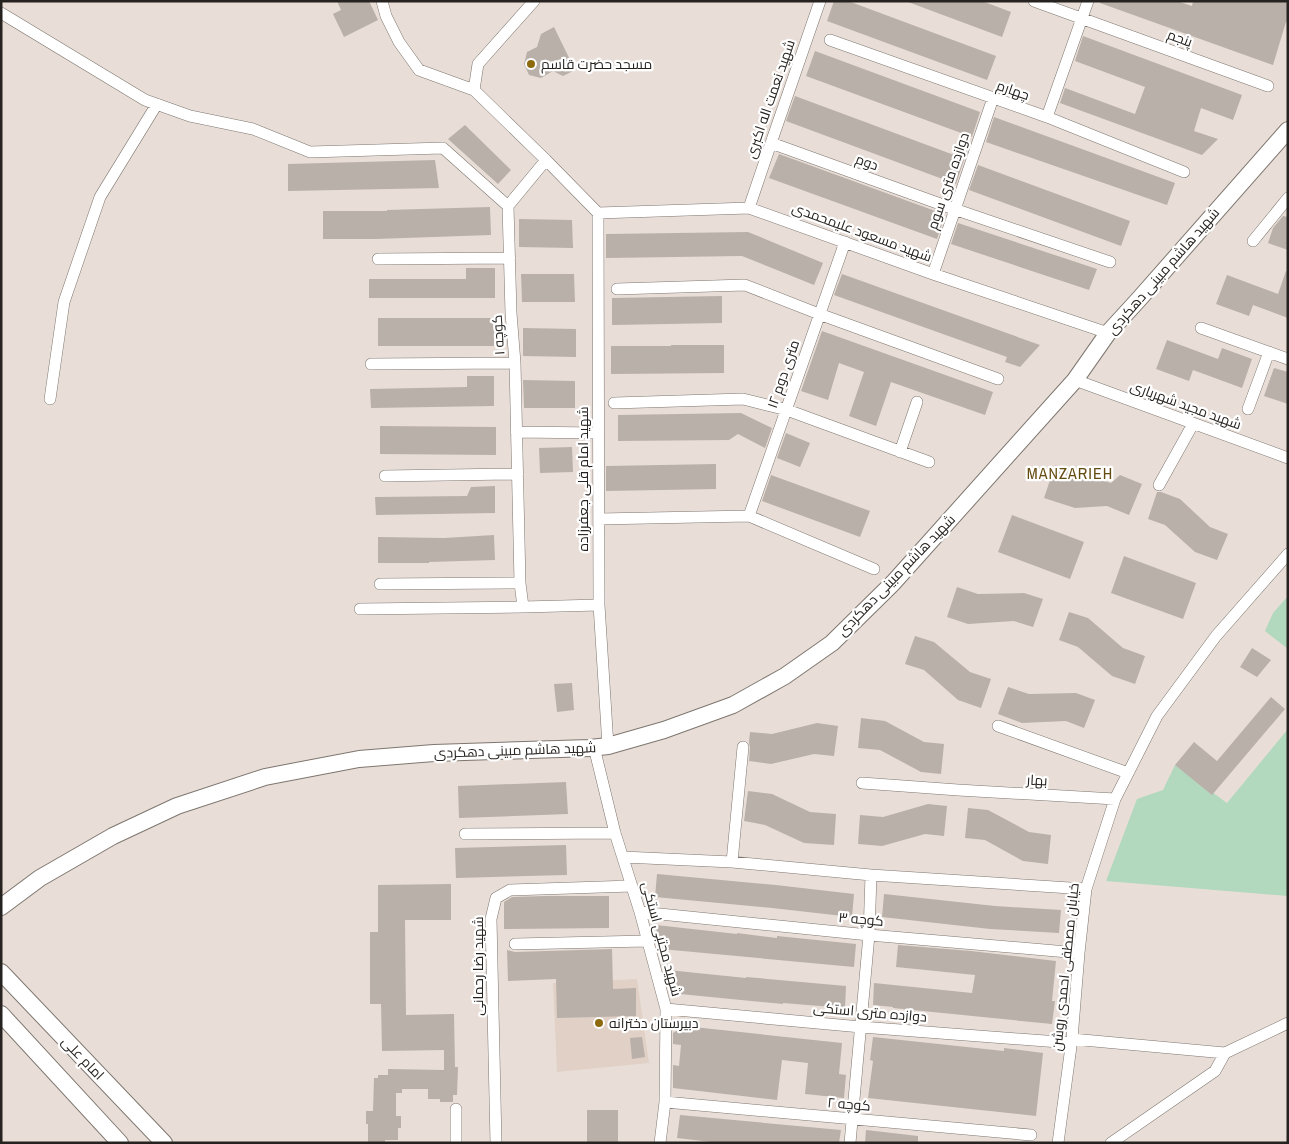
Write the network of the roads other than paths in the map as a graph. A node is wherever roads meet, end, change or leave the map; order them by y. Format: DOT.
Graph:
graph roads {
  1 [pos="382,1"];
  2 [pos="534,1"];
  3 [pos="820,1"];
  4 [pos="1034,1"];
  5 [pos="1088,1"];
  6 [pos="1,13"];
  7 [pos="1082,18"];
  8 [pos="830,40"];
  9 [pos="1268,86"];
  10 [pos="474,90"];
  11 [pos="992,98"];
  12 [pos="157,104"];
  13 [pos="1047,117"];
  14 [pos="1288,130"];
  15 [pos="770,143"];
  16 [pos="546,160"];
  17 [pos="1184,172"];
  18 [pos="1288,198"];
  19 [pos="508,206"];
  20 [pos="749,208"];
  21 [pos="954,209"];
  22 [pos="598,213"];
  23 [pos="1253,241"];
  24 [pos="845,242"];
  25 [pos="510,258"];
  26 [pos="378,259"];
  27 [pos="1110,262"];
  28 [pos="933,274"];
  29 [pos="617,288"];
  30 [pos="819,314"];
  31 [pos="1201,328"];
  32 [pos="1108,333"];
  33 [pos="1269,352"];
  34 [pos="1288,359"];
  35 [pos="515,363"];
  36 [pos="372,364"];
  37 [pos="998,379"];
  38 [pos="1075,380"];
  39 [pos="50,399"];
  40 [pos="918,402"];
  41 [pos="614,403"];
  42 [pos="1248,409"];
  43 [pos="787,410"];
  44 [pos="1193,424"];
  45 [pos="516,432"];
  46 [pos="598,433"];
  47 [pos="900,452"];
  48 [pos="1288,458"];
  49 [pos="929,462"];
  50 [pos="518,474"];
  51 [pos="385,476"];
  52 [pos="1159,484"];
  53 [pos="749,516"];
  54 [pos="599,519"];
  55 [pos="1288,554"];
  56 [pos="874,569"];
  57 [pos="520,583"];
  58 [pos="380,584"];
  59 [pos="599,606"];
  60 [pos="524,607"];
  61 [pos="360,609"];
  62 [pos="998,726"];
  63 [pos="601,746"];
  64 [pos="743,746"];
  65 [pos="1128,773"];
  66 [pos="862,782"];
  67 [pos="1115,799"];
  68 [pos="615,833"];
  69 [pos="465,834"];
  70 [pos="623,857"];
  71 [pos="732,862"];
  72 [pos="871,875"];
  73 [pos="632,886"];
  74 [pos="1086,889"];
  75 [pos="1,907"];
  76 [pos="640,912"];
  77 [pos="869,935"];
  78 [pos="647,941"];
  79 [pos="514,944"];
  80 [pos="1079,953"];
  81 [pos="1,972"];
  82 [pos="666,1009"];
  83 [pos="1,1014"];
  84 [pos="1288,1023"];
  85 [pos="861,1027"];
  86 [pos="1072,1041"];
  87 [pos="1225,1053"];
  88 [pos="665,1102"];
  89 [pos="456,1108"];
  90 [pos="852,1119"];
  91 [pos="1031,1136"];
  92 [pos="120,1143"];
  93 [pos="164,1143"];
  94 [pos="456,1143"];
  95 [pos="496,1143"];
  96 [pos="660,1143"];
  97 [pos="850,1143"];
  98 [pos="1058,1143"];
  99 [pos="1111,1143"];
  1 -- 10 [label="street"];
  2 -- 10 [label="street"];
  3 -- 15 [label="street, شهید نعمت اله اکبری"];
  4 -- 7 [label="street, پنجم"];
  5 -- 7 [label="street"];
  6 -- 12 [label="street"];
  7 -- 9 [label="street, پنجم"];
  7 -- 13 [label="street"];
  8 -- 11 [label="street, چهارم"];
  10 -- 16 [label="street"];
  11 -- 13 [label="street, چهارم"];
  11 -- 21 [label="street, دوازده متری سوم"];
  12 -- 19 [label="street"];
  12 -- 39 [label="street"];
  13 -- 17 [label="street, چهارم"];
  14 -- 32 [label="main road, شهید هاشم مبینی دهکردی"];
  15 -- 20 [label="street, شهید نعمت اله اکبری"];
  15 -- 21 [label="street, دوم"];
  16 -- 19 [label="street"];
  16 -- 22 [label="street"];
  18 -- 23 [label="street"];
  19 -- 25 [label="street, کوچه ۱"];
  20 -- 22 [label="street, شهید مسعود علیمحمدی"];
  20 -- 24 [label="street, شهید مسعود علیمحمدی"];
  21 -- 27 [label="street, دوم"];
  21 -- 28 [label="street, دوازده متری سوم"];
  22 -- 46 [label="street, شهید امام قلی جعفرزاده"];
  24 -- 28 [label="street, شهید مسعود علیمحمدی"];
  24 -- 30 [label="street, ۱۲ متری دوم"];
  25 -- 26 [label="street"];
  25 -- 35 [label="street, کوچه ۱"];
  28 -- 32 [label="street, شهید مسعود علیمحمدی"];
  29 -- 30 [label="street"];
  30 -- 37 [label="street"];
  30 -- 43 [label="street, ۱۲ متری دوم"];
  31 -- 33 [label="street"];
  32 -- 38 [label="main road, شهید هاشم مبینی دهکردی"];
  33 -- 34 [label="street"];
  33 -- 42 [label="street"];
  35 -- 36 [label="street"];
  35 -- 45 [label="street, کوچه ۱"];
  38 -- 44 [label="street, شهید مجید شهریاری"];
  38 -- 63 [label="main road, شهید هاشم مبینی دهکردی"];
  40 -- 47 [label="street"];
  41 -- 43 [label="street"];
  43 -- 47 [label="street"];
  43 -- 53 [label="street, ۱۲ متری دوم"];
  44 -- 48 [label="street, شهید مجید شهریاری"];
  44 -- 52 [label="street"];
  45 -- 46 [label="street"];
  45 -- 50 [label="street, کوچه ۱"];
  46 -- 54 [label="street, شهید امام قلی جعفرزاده"];
  47 -- 49 [label="street"];
  50 -- 51 [label="street"];
  50 -- 57 [label="street, کوچه ۱"];
  53 -- 54 [label="street"];
  53 -- 56 [label="street"];
  54 -- 59 [label="street, شهید امام قلی جعفرزاده"];
  55 -- 65 [label="street, خیابان مصطفی احمدی روشن"];
  57 -- 58 [label="street"];
  57 -- 60 [label="street, کوچه ۱"];
  59 -- 60 [label="street"];
  59 -- 63 [label="street, شهید امام قلی جعفرزاده"];
  60 -- 61 [label="street"];
  62 -- 65 [label="street"];
  63 -- 68 [label="street, شهید مجتبی استکی"];
  63 -- 75 [label="main road, شهید هاشم مبینی دهکردی"];
  64 -- 71 [label="street"];
  65 -- 67 [label="street, خیابان مصطفی احمدی روشن"];
  66 -- 67 [label="street, بهار"];
  67 -- 74 [label="street, خیابان مصطفی احمدی روشن"];
  68 -- 69 [label="street"];
  68 -- 70 [label="street, شهید مجتبی استکی"];
  70 -- 71 [label="street"];
  70 -- 73 [label="street, شهید مجتبی استکی"];
  71 -- 72 [label="street"];
  72 -- 74 [label="street"];
  72 -- 77 [label="street"];
  73 -- 76 [label="street, شهید مجتبی استکی"];
  73 -- 95 [label="street, شهید رضا رحمانی"];
  74 -- 80 [label="street, خیابان مصطفی احمدی روشن"];
  76 -- 77 [label="street, کوچه ۳"];
  76 -- 78 [label="street, شهید مجتبی استکی"];
  77 -- 80 [label="street, کوچه ۳"];
  77 -- 85 [label="street"];
  78 -- 79 [label="street"];
  78 -- 82 [label="street, شهید مجتبی استکی"];
  80 -- 86 [label="street, خیابان مصطفی احمدی روشن"];
  81 -- 93 [label="main road, امام علی"];
  82 -- 85 [label="street, دوازده متری استکی"];
  82 -- 88 [label="street, شهید مجتبی استکی"];
  83 -- 92 [label="main road"];
  84 -- 87 [label="street"];
  85 -- 86 [label="street, دوازده متری استکی"];
  85 -- 90 [label="street"];
  86 -- 87 [label="street, دوازده متری استکی"];
  86 -- 98 [label="street, خیابان مصطفی احمدی روشن"];
  87 -- 99 [label="street"];
  88 -- 90 [label="street, کوچه ۲"];
  88 -- 96 [label="street, شهید مجتبی استکی"];
  89 -- 94 [label="street"];
  90 -- 91 [label="street, کوچه ۲"];
  90 -- 97 [label="street"];
}
